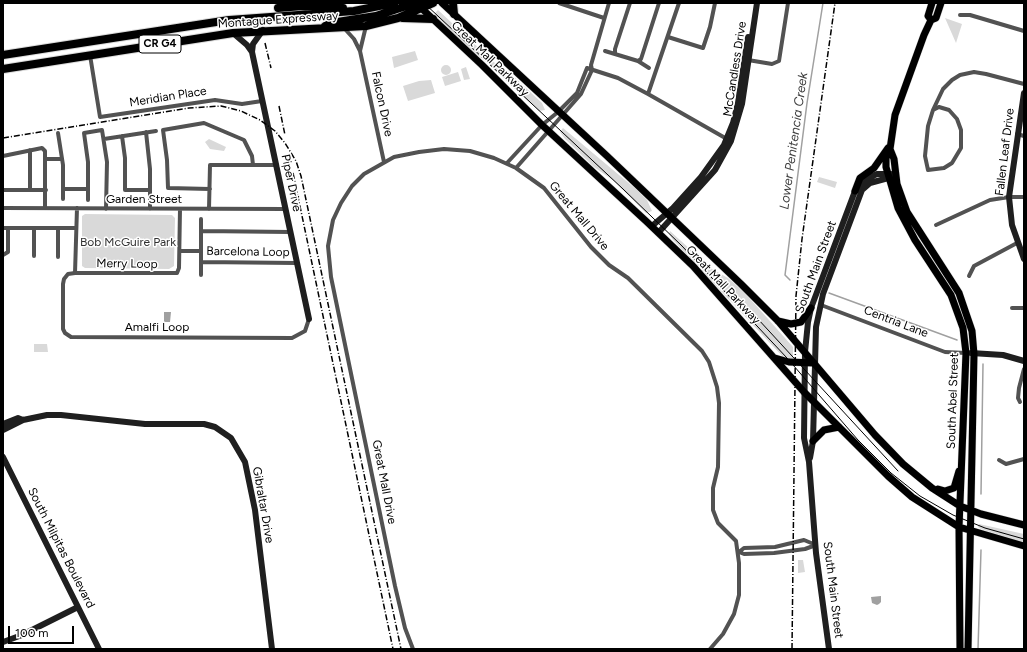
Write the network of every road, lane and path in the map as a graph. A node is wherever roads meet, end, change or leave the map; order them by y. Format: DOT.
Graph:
graph roads {
  1 [pos="394,3"];
  2 [pos="433,3"];
  3 [pos="442,3"];
  4 [pos="453,3"];
  5 [pos="559,3"];
  6 [pos="609,3"];
  7 [pos="630,3"];
  8 [pos="659,3"];
  9 [pos="679,3"];
  10 [pos="715,3"];
  11 [pos="753,3"];
  12 [pos="757,3"];
  13 [pos="788,3"];
  14 [pos="932,3"];
  15 [pos="941,3"];
  16 [pos="381,5"];
  17 [pos="417,5"];
  18 [pos="278,8"];
  19 [pos="366,10"];
  20 [pos="454,14"];
  21 [pos="960,15"];
  22 [pos="398,18"];
  23 [pos="604,18"];
  24 [pos="433,20"];
  25 [pos="930,20"];
  26 [pos="366,26"];
  27 [pos="344,28"];
  28 [pos="318,29"];
  29 [pos="263,30"];
  30 [pos="1024,32"];
  31 [pos="233,33"];
  32 [pos="668,37"];
  33 [pos="360,51"];
  34 [pos="605,51"];
  35 [pos="252,52"];
  36 [pos="615,53"];
  37 [pos="3,54"];
  38 [pos="90,55"];
  39 [pos="748,60"];
  40 [pos="638,61"];
  41 [pos="590,65"];
  42 [pos="587,68"];
  43 [pos="650,68"];
  44 [pos="3,69"];
  45 [pos="592,70"];
  46 [pos="1024,84"];
  47 [pos="648,94"];
  48 [pos="1024,94"];
  49 [pos="939,98"];
  50 [pos="262,101"];
  51 [pos="944,108"];
  52 [pos="933,110"];
  53 [pos="560,114"];
  54 [pos="542,126"];
  55 [pos="156,131"];
  56 [pos="146,132"];
  57 [pos="549,132"];
  58 [pos="58,133"];
  59 [pos="1021,135"];
  60 [pos="122,136"];
  61 [pos="104,139"];
  62 [pos="726,139"];
  63 [pos="890,147"];
  64 [pos="30,150"];
  65 [pos="3,156"];
  66 [pos="46,159"];
  67 [pos="62,159"];
  68 [pos="384,162"];
  69 [pos="507,163"];
  70 [pos="253,165"];
  71 [pos="276,165"];
  72 [pos="516,168"];
  73 [pos="895,175"];
  74 [pos="888,176"];
  75 [pos="63,189"];
  76 [pos="88,189"];
  77 [pos="210,189"];
  78 [pos="3,190"];
  79 [pos="30,190"];
  80 [pos="46,190"];
  81 [pos="150,190"];
  82 [pos="855,191"];
  83 [pos="1009,197"];
  84 [pos="1024,197"];
  85 [pos="63,199"];
  86 [pos="88,200"];
  87 [pos="3,208"];
  88 [pos="45,208"];
  89 [pos="77,208"];
  90 [pos="106,208"];
  91 [pos="150,209"];
  92 [pos="180,209"];
  93 [pos="209,209"];
  94 [pos="285,210"];
  95 [pos="669,216"];
  96 [pos="201,219"];
  97 [pos="936,225"];
  98 [pos="652,226"];
  99 [pos="6,228"];
  100 [pos="34,228"];
  101 [pos="58,228"];
  102 [pos="76,228"];
  103 [pos="201,231"];
  104 [pos="290,232"];
  105 [pos="659,232"];
  106 [pos="1017,243"];
  107 [pos="924,247"];
  108 [pos="180,251"];
  109 [pos="201,251"];
  110 [pos="835,254"];
  111 [pos="3,255"];
  112 [pos="34,256"];
  113 [pos="58,257"];
  114 [pos="1024,259"];
  115 [pos="201,262"];
  116 [pos="296,263"];
  117 [pos="75,273"];
  118 [pos="201,274"];
  119 [pos="969,276"];
  120 [pos="955,295"];
  121 [pos="821,305"];
  122 [pos="811,308"];
  123 [pos="1012,308"];
  124 [pos="1024,308"];
  125 [pos="309,319"];
  126 [pos="778,322"];
  127 [pos="805,352"];
  128 [pos="966,353"];
  129 [pos="974,354"];
  130 [pos="774,358"];
  131 [pos="805,362"];
  132 [pos="1024,362"];
  133 [pos="814,363"];
  134 [pos="1024,369"];
  135 [pos="804,392"];
  136 [pos="814,401"];
  137 [pos="1020,402"];
  138 [pos="23,420"];
  139 [pos="3,424"];
  140 [pos="839,427"];
  141 [pos="3,430"];
  142 [pos="814,441"];
  143 [pos="3,457"];
  144 [pos="962,458"];
  145 [pos="1024,459"];
  146 [pos="999,460"];
  147 [pos="809,462"];
  148 [pos="932,488"];
  149 [pos="960,506"];
  150 [pos="970,510"];
  151 [pos="1024,525"];
  152 [pos="959,527"];
  153 [pos="970,530"];
  154 [pos="816,545"];
  155 [pos="1024,546"];
  156 [pos="738,552"];
  157 [pos="78,607"];
  158 [pos="3,642"];
  159 [pos="99,649"];
  160 [pos="272,649"];
  161 [pos="413,649"];
  162 [pos="710,649"];
  163 [pos="829,649"];
  164 [pos="960,649"];
  165 [pos="968,649"];
  1 -- 16 [label="highway, Montague Expressway / CR G4"];
  2 -- 17 [label="highway, Montague Expressway / CR G4"];
  3 -- 20 [label="main road, Great Mall Parkway"];
  4 -- 20 [label="highway"];
  5 -- 23 [label="street"];
  6 -- 23 [label="street"];
  7 -- 36 [label="street"];
  8 -- 40 [label="street"];
  9 -- 32 [label="street"];
  10 -- 32 [label="street"];
  11 -- 62 [label="main road, McCandless Drive"];
  12 -- 39 [label="main road, McCandless Drive"];
  13 -- 39 [label="street"];
  14 -- 25 [label="main road"];
  15 -- 25 [label="main road"];
  16 -- 19 [label="highway, Montague Expressway / CR G4"];
  17 -- 22 [label="highway, Montague Expressway / CR G4"];
  17 -- 24 [label="main road, Great Mall Parkway"];
  17 -- 28 [label="highway"];
  18 -- 19 [label="highway"];
  19 -- 37 [label="highway, Montague Expressway / CR G4"];
  20 -- 53 [label="main road, Great Mall Parkway"];
  21 -- 30 [label="street"];
  22 -- 24 [label="highway"];
  22 -- 26 [label="highway, Montague Expressway / CR G4"];
  23 -- 41 [label="street"];
  24 -- 54 [label="main road, Great Mall Parkway"];
  25 -- 63 [label="main road"];
  26 -- 27 [label="highway, Montague Expressway / CR G4"];
  26 -- 33 [label="street, Falcon Drive"];
  27 -- 28 [label="highway, Montague Expressway / CR G4"];
  27 -- 33 [label="street, Falcon Drive"];
  28 -- 29 [label="highway, Montague Expressway / CR G4"];
  29 -- 31 [label="highway, Montague Expressway / CR G4"];
  29 -- 35 [label="main road"];
  31 -- 35 [label="main road"];
  31 -- 38 [label="highway, Montague Expressway / CR G4"];
  32 -- 47 [label="street"];
  33 -- 68 [label="street, Falcon Drive"];
  34 -- 36 [label="street"];
  35 -- 50 [label="main road, Piper Drive"];
  36 -- 40 [label="street"];
  38 -- 44 [label="highway, Montague Expressway / CR G4"];
  38 -- 50 [label="street, Meridian Place"];
  39 -- 95 [label="main road, McCandless Drive"];
  40 -- 43 [label="street"];
  41 -- 42 [label="street"];
  41 -- 45 [label="street"];
  42 -- 45 [label="street"];
  42 -- 53 [label="street"];
  45 -- 47 [label="street"];
  45 -- 53 [label="street"];
  46 -- 49 [label="street"];
  47 -- 62 [label="street"];
  48 -- 59 [label="main road, Fallen Leaf Drive"];
  49 -- 51 [label="street"];
  49 -- 52 [label="street"];
  50 -- 71 [label="main road, Piper Drive"];
  51 -- 52 [label="street"];
  51 -- 52 [label="street"];
  53 -- 54 [label="street"];
  53 -- 57 [label="street"];
  53 -- 95 [label="main road, Great Mall Parkway"];
  54 -- 57 [label="main road, Great Mall Parkway"];
  54 -- 69 [label="street"];
  55 -- 56 [label="street"];
  56 -- 60 [label="street"];
  56 -- 81 [label="street"];
  57 -- 72 [label="street"];
  57 -- 98 [label="main road, Great Mall Parkway"];
  58 -- 67 [label="street"];
  59 -- 83 [label="main road, Fallen Leaf Drive"];
  60 -- 61 [label="street"];
  60 -- 81 [label="street"];
  61 -- 76 [label="street"];
  61 -- 90 [label="street"];
  62 -- 95 [label="main road, McCandless Drive"];
  63 -- 73 [label="main road"];
  63 -- 74 [label="main road"];
  63 -- 82 [label="main road"];
  64 -- 65 [label="street"];
  64 -- 66 [label="street"];
  64 -- 79 [label="street"];
  66 -- 67 [label="street"];
  66 -- 80 [label="street"];
  67 -- 75 [label="street"];
  68 -- 69 [label="street, Great Mall Drive"];
  68 -- 161 [label="street, Great Mall Drive"];
  69 -- 72 [label="street, Great Mall Drive"];
  70 -- 71 [label="street"];
  70 -- 77 [label="street"];
  70 -- 77 [label="street"];
  71 -- 94 [label="main road, Piper Drive"];
  72 -- 156 [label="street, Great Mall Drive"];
  73 -- 74 [label="main road, South Main Street"];
  73 -- 107 [label="main road, South Abel Street"];
  74 -- 82 [label="main road, South Main Street"];
  74 -- 107 [label="main road, South Abel Street"];
  74 -- 110 [label="main road, South Main Street"];
  75 -- 76 [label="street"];
  75 -- 85 [label="street"];
  76 -- 86 [label="street"];
  77 -- 93 [label="street"];
  78 -- 79 [label="street"];
  79 -- 80 [label="street"];
  80 -- 88 [label="street"];
  81 -- 91 [label="street"];
  82 -- 110 [label="main road, South Main Street"];
  83 -- 84 [label="street"];
  83 -- 97 [label="street"];
  83 -- 106 [label="main road, Fallen Leaf Drive"];
  87 -- 88 [label="street, Garden Street"];
  88 -- 89 [label="street, Garden Street"];
  89 -- 90 [label="street, Garden Street"];
  89 -- 102 [label="street"];
  90 -- 91 [label="street, Garden Street"];
  91 -- 92 [label="street, Garden Street"];
  92 -- 93 [label="street, Garden Street"];
  92 -- 108 [label="street, Merry Loop"];
  93 -- 94 [label="street, Garden Street"];
  94 -- 104 [label="main road, Piper Drive"];
  95 -- 98 [label="main road, McCandless Drive"];
  95 -- 105 [label="main road, McCandless Drive"];
  95 -- 126 [label="main road, Great Mall Parkway"];
  96 -- 103 [label="street"];
  98 -- 105 [label="main road, Great Mall Parkway"];
  99 -- 100 [label="street"];
  99 -- 111 [label="street"];
  100 -- 101 [label="street"];
  100 -- 112 [label="street"];
  101 -- 102 [label="street"];
  101 -- 113 [label="street"];
  102 -- 117 [label="street"];
  103 -- 104 [label="street, Barcelona Loop"];
  103 -- 109 [label="street"];
  104 -- 116 [label="main road, Piper Drive"];
  105 -- 130 [label="main road, Great Mall Parkway"];
  106 -- 114 [label="main road, Fallen Leaf Drive"];
  106 -- 119 [label="street"];
  107 -- 120 [label="main road, South Abel Street"];
  108 -- 109 [label="street"];
  108 -- 117 [label="street, Merry Loop"];
  109 -- 115 [label="street"];
  110 -- 121 [label="main road, South Main Street"];
  110 -- 122 [label="main road, South Main Street"];
  115 -- 116 [label="street, Barcelona Loop"];
  115 -- 118 [label="street"];
  116 -- 125 [label="main road, Piper Drive"];
  117 -- 125 [label="street, Amalfi Loop"];
  120 -- 128 [label="main road, South Abel Street"];
  120 -- 129 [label="main road, South Abel Street"];
  121 -- 128 [label="street, Centria Lane"];
  121 -- 133 [label="main road, South Main Street"];
  122 -- 126 [label="main road"];
  122 -- 127 [label="main road, South Main Street"];
  123 -- 124 [label="street"];
  126 -- 127 [label="main road, Great Mall Parkway"];
  127 -- 131 [label="main road, South Main Street"];
  127 -- 133 [label="main road, Great Mall Parkway"];
  128 -- 129 [label="main road"];
  128 -- 144 [label="main road, South Abel Street"];
  129 -- 132 [label="main road"];
  129 -- 150 [label="main road, South Abel Street"];
  130 -- 131 [label="main road"];
  130 -- 135 [label="main road, Great Mall Parkway"];
  131 -- 133 [label="main road"];
  131 -- 135 [label="main road, South Main Street"];
  133 -- 136 [label="main road, South Main Street"];
  133 -- 148 [label="main road, Great Mall Parkway"];
  134 -- 137 [label="street"];
  135 -- 136 [label="main road, Great Mall Parkway"];
  135 -- 147 [label="main road, South Main Street"];
  136 -- 140 [label="main road, Great Mall Parkway"];
  136 -- 142 [label="main road, South Main Street"];
  138 -- 139 [label="main road, Gibraltar Drive"];
  138 -- 141 [label="main road, Gibraltar Drive"];
  138 -- 160 [label="main road, Gibraltar Drive"];
  140 -- 142 [label="main road"];
  140 -- 152 [label="main road, Great Mall Parkway"];
  142 -- 147 [label="main road, South Main Street"];
  143 -- 157 [label="main road, South Milpitas Boulevard"];
  144 -- 148 [label="main road"];
  144 -- 149 [label="main road, South Abel Street"];
  145 -- 146 [label="street"];
  147 -- 154 [label="main road, South Main Street"];
  148 -- 149 [label="main road, Great Mall Parkway"];
  149 -- 150 [label="main road, Great Mall Parkway"];
  149 -- 152 [label="main road, South Abel Street"];
  150 -- 151 [label="main road, Great Mall Parkway"];
  150 -- 153 [label="main road, South Abel Street"];
  152 -- 153 [label="main road, Great Mall Parkway"];
  152 -- 164 [label="main road, South Abel Street"];
  153 -- 155 [label="main road, Great Mall Parkway"];
  153 -- 165 [label="main road, South Abel Street"];
  154 -- 156 [label="street"];
  154 -- 156 [label="street"];
  154 -- 163 [label="main road, South Main Street"];
  156 -- 162 [label="street, Great Mall Drive"];
  157 -- 158 [label="main road"];
  157 -- 159 [label="main road, South Milpitas Boulevard"];
}
